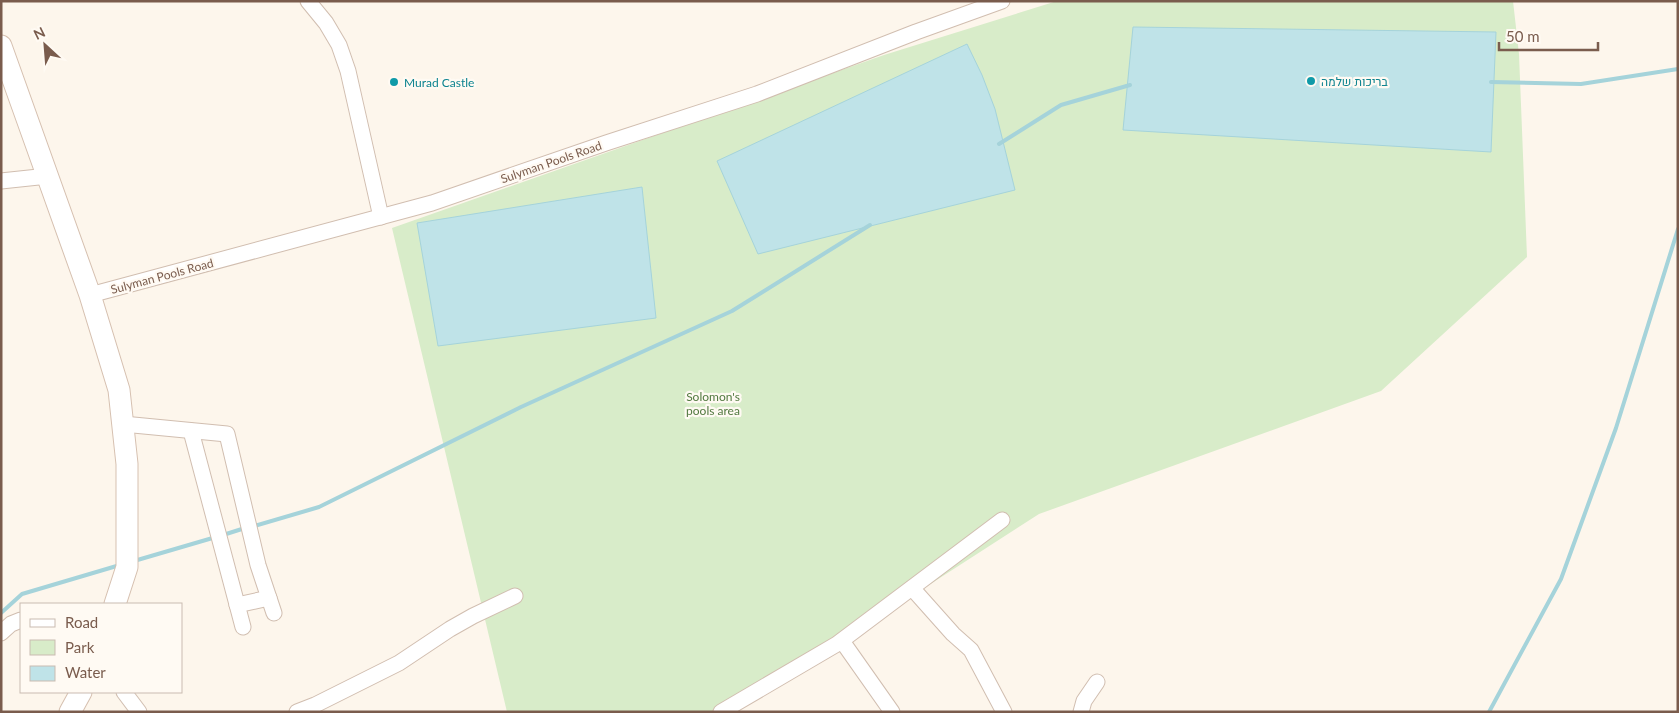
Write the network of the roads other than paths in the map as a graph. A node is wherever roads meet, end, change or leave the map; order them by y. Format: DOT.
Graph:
graph roads {
  1 [pos="308,1"];
  2 [pos="1002,1"];
  3 [pos="1,46"];
  4 [pos="48,176"];
  5 [pos="1,181"];
  6 [pos="380,217"];
  7 [pos="90,295"];
  8 [pos="123,424"];
  9 [pos="191,431"];
  10 [pos="1002,520"];
  11 [pos="912,588"];
  12 [pos="515,596"];
  13 [pos="269,598"];
  14 [pos="115,603"];
  15 [pos="237,605"];
  16 [pos="274,613"];
  17 [pos="20,620"];
  18 [pos="243,627"];
  19 [pos="1,633"];
  20 [pos="842,641"];
  21 [pos="1097,682"];
  22 [pos="80,693"];
  23 [pos="125,693"];
  24 [pos="70,712"];
  25 [pos="140,712"];
  26 [pos="297,712"];
  27 [pos="721,712"];
  28 [pos="892,712"];
  29 [pos="1004,712"];
  30 [pos="1081,712"];
  1 -- 6 [label="street"];
  2 -- 6 [label="street, Sulyman Pools Road"];
  3 -- 4 [label="main road"];
  4 -- 5 [label="street"];
  4 -- 7 [label="main road"];
  6 -- 7 [label="street, Sulyman Pools Road"];
  7 -- 8 [label="main road"];
  8 -- 9 [label="street"];
  8 -- 14 [label="main road"];
  9 -- 13 [label="street"];
  9 -- 15 [label="street"];
  10 -- 11 [label="street"];
  11 -- 20 [label="street"];
  11 -- 29 [label="street"];
  12 -- 26 [label="street"];
  13 -- 15 [label="street"];
  13 -- 16 [label="street"];
  15 -- 18 [label="street"];
  17 -- 19 [label="street"];
  20 -- 27 [label="street"];
  20 -- 28 [label="street"];
  21 -- 30 [label="street"];
  22 -- 24 [label="main road"];
  23 -- 25 [label="street"];
}
